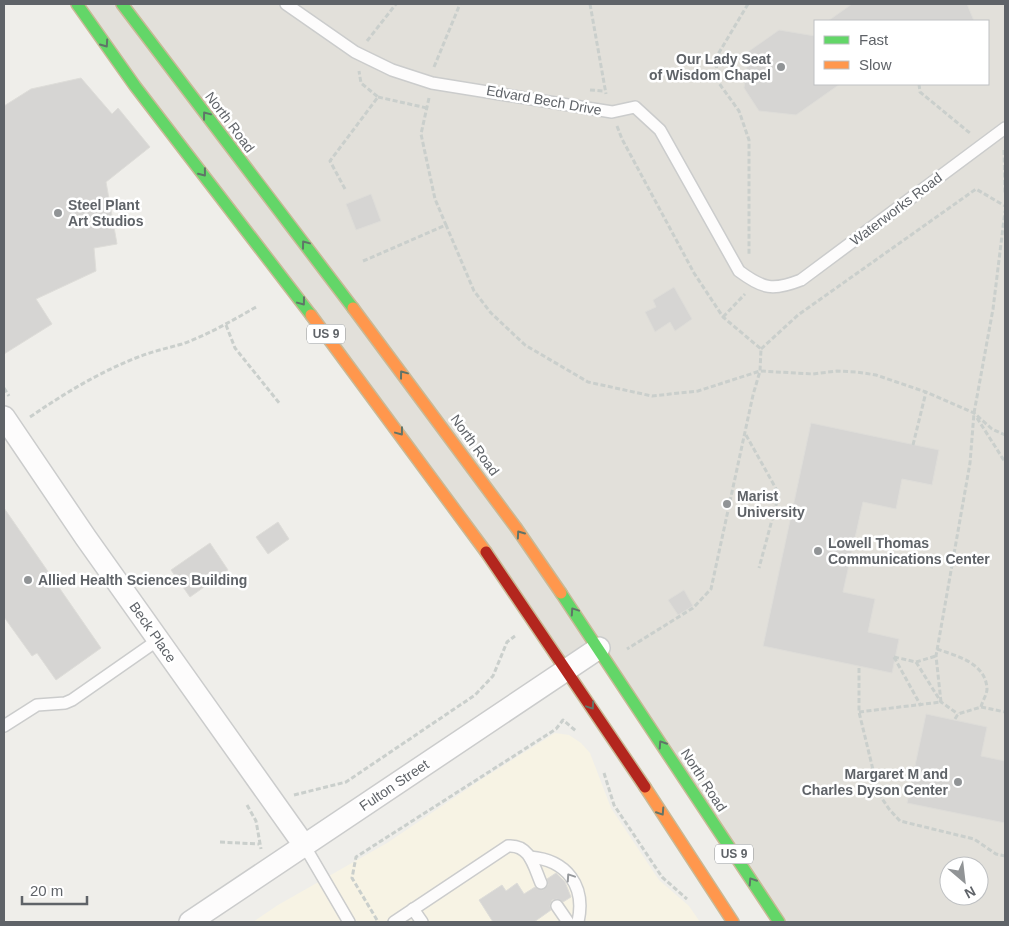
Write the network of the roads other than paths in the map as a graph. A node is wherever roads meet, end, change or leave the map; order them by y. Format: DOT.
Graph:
graph roads {
  1 [pos="77,4"];
  2 [pos="122,4"];
  3 [pos="286,4"];
  4 [pos="1005,128"];
  5 [pos="785,286"];
  6 [pos="8,422"];
  7 [pos="158,640"];
  8 [pos="599,648"];
  9 [pos="566,670"];
  10 [pos="4,726"];
  11 [pos="304,845"];
  12 [pos="530,857"];
  13 [pos="542,883"];
  14 [pos="557,906"];
  15 [pos="414,909"];
  16 [pos="190,922"];
  17 [pos="349,922"];
  18 [pos="394,922"];
  19 [pos="422,922"];
  20 [pos="568,922"];
  21 [pos="578,922"];
  22 [pos="733,922"];
  23 [pos="779,922"];
  1 -- 9 [label="highway, US 9, one-way"];
  8 -- 2 [label="highway, North Road / US 9, one-way"];
  3 -- 5 [label="lane, Edvard Bech Drive"];
  4 -- 5 [label="lane, Waterworks Road"];
  6 -- 7 [label="street, Beck Place"];
  7 -- 10 [label="lane"];
  7 -- 11 [label="street, Beck Place"];
  8 -- 9 [label="street, Fulton Street"];
  23 -- 8 [label="highway, North Road / US 9, one-way"];
  9 -- 11 [label="street, Fulton Street"];
  9 -- 22 [label="highway, US 9, one-way"];
  11 -- 16 [label="street, Fulton Street"];
  11 -- 17 [label="lane"];
  12 -- 13 [label="lane"];
  12 -- 15 [label="lane"];
  21 -- 12 [label="lane, one-way"];
  14 -- 20 [label="lane"];
  15 -- 18 [label="lane"];
  15 -- 19 [label="lane"];
}
